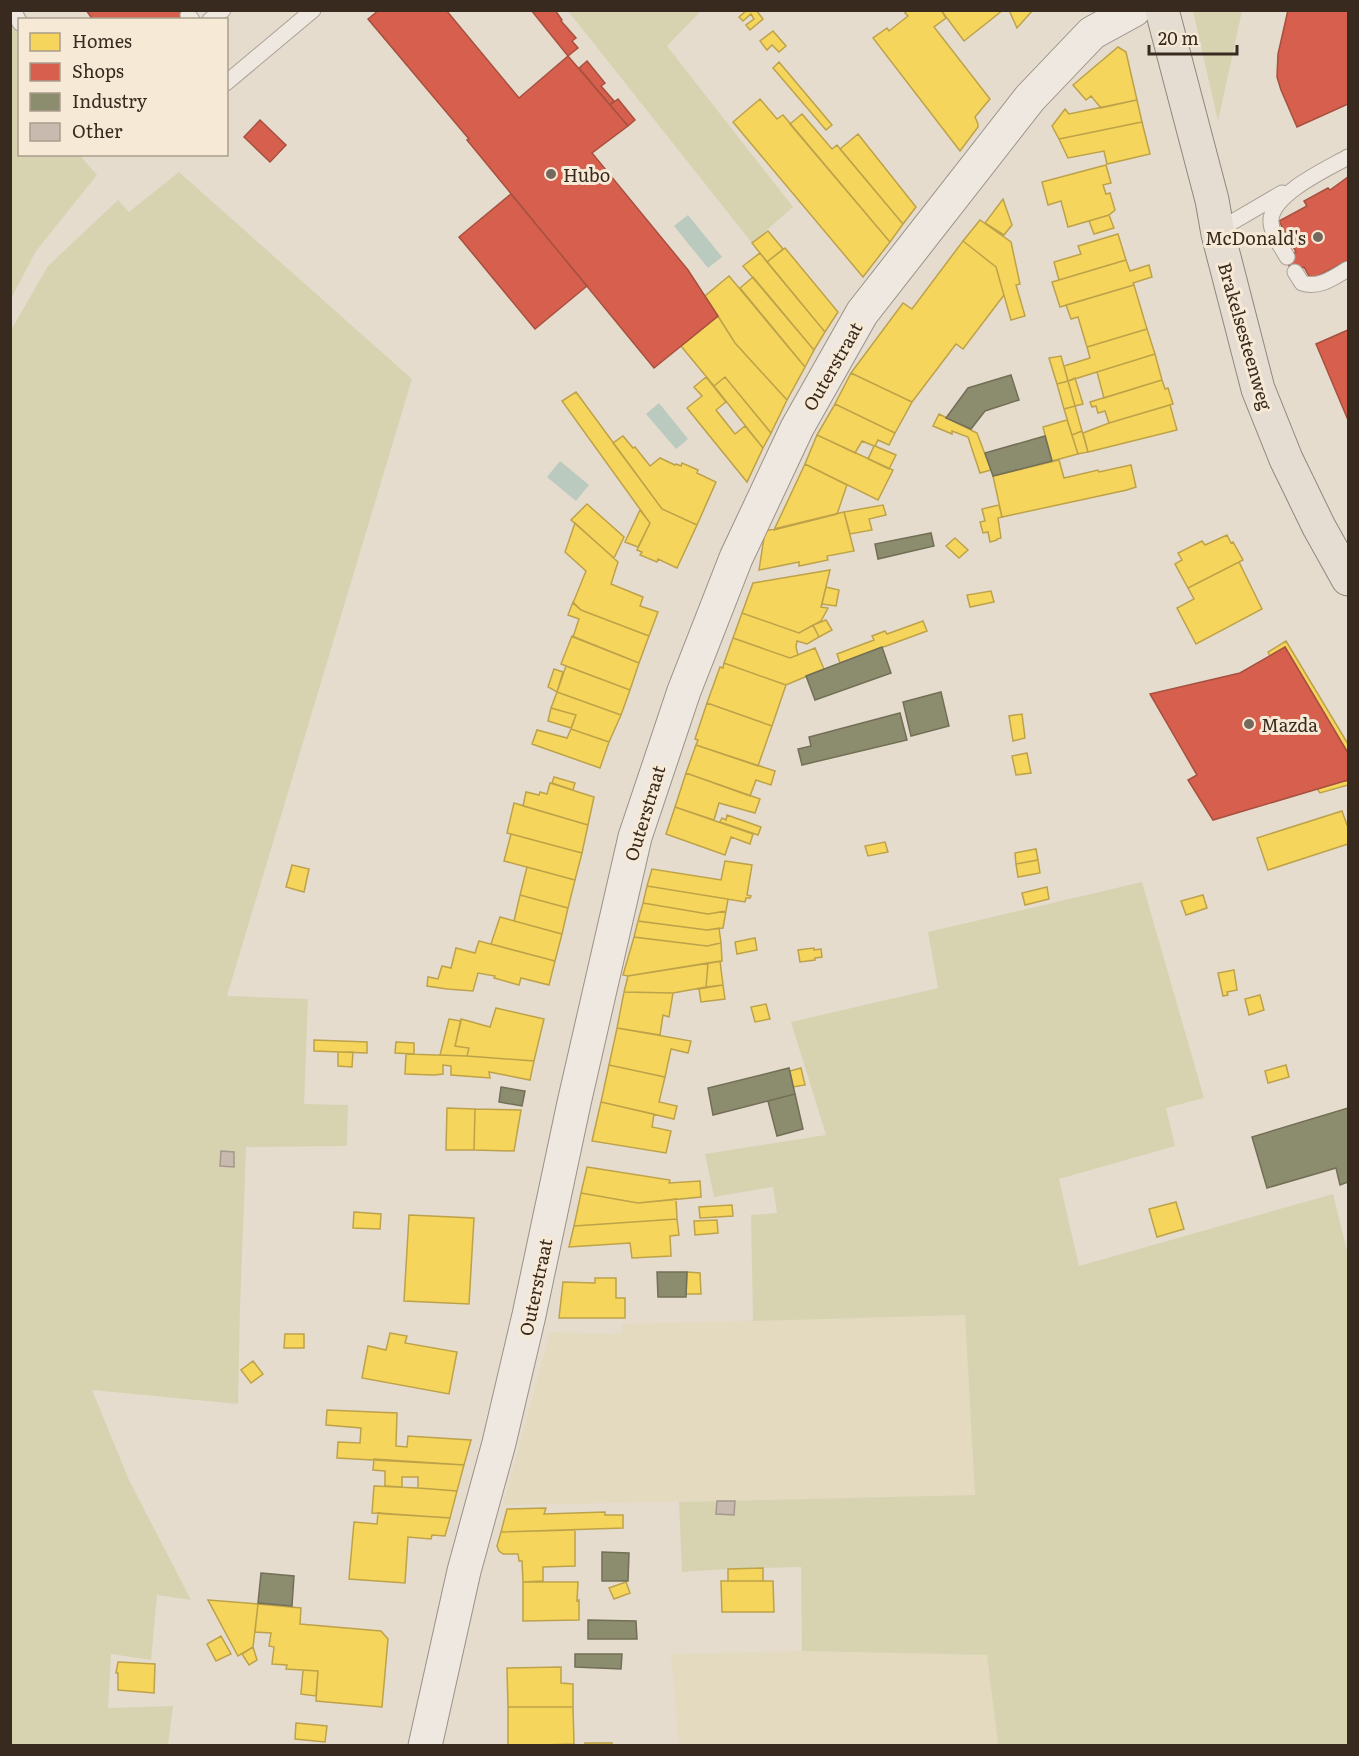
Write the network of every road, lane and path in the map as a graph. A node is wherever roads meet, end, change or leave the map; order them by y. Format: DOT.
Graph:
graph roads {
  1 [pos="313,10"];
  2 [pos="1134,10"];
  3 [pos="1162,10"];
  4 [pos="228,81"];
  5 [pos="1348,157"];
  6 [pos="1293,189"];
  7 [pos="1217,231"];
  8 [pos="1287,257"];
  9 [pos="1348,269"];
  10 [pos="1295,272"];
  11 [pos="1348,579"];
  12 [pos="425,1746"];
  1 -- 4 [label="lane"];
  2 -- 12 [label="street, Outerstraat"];
  3 -- 7 [label="main road, Brakelsesteenweg"];
  5 -- 6 [label="lane"];
  6 -- 7 [label="lane"];
  6 -- 8 [label="lane"];
  7 -- 11 [label="main road, Brakelsesteenweg"];
  9 -- 10 [label="lane"];
}
